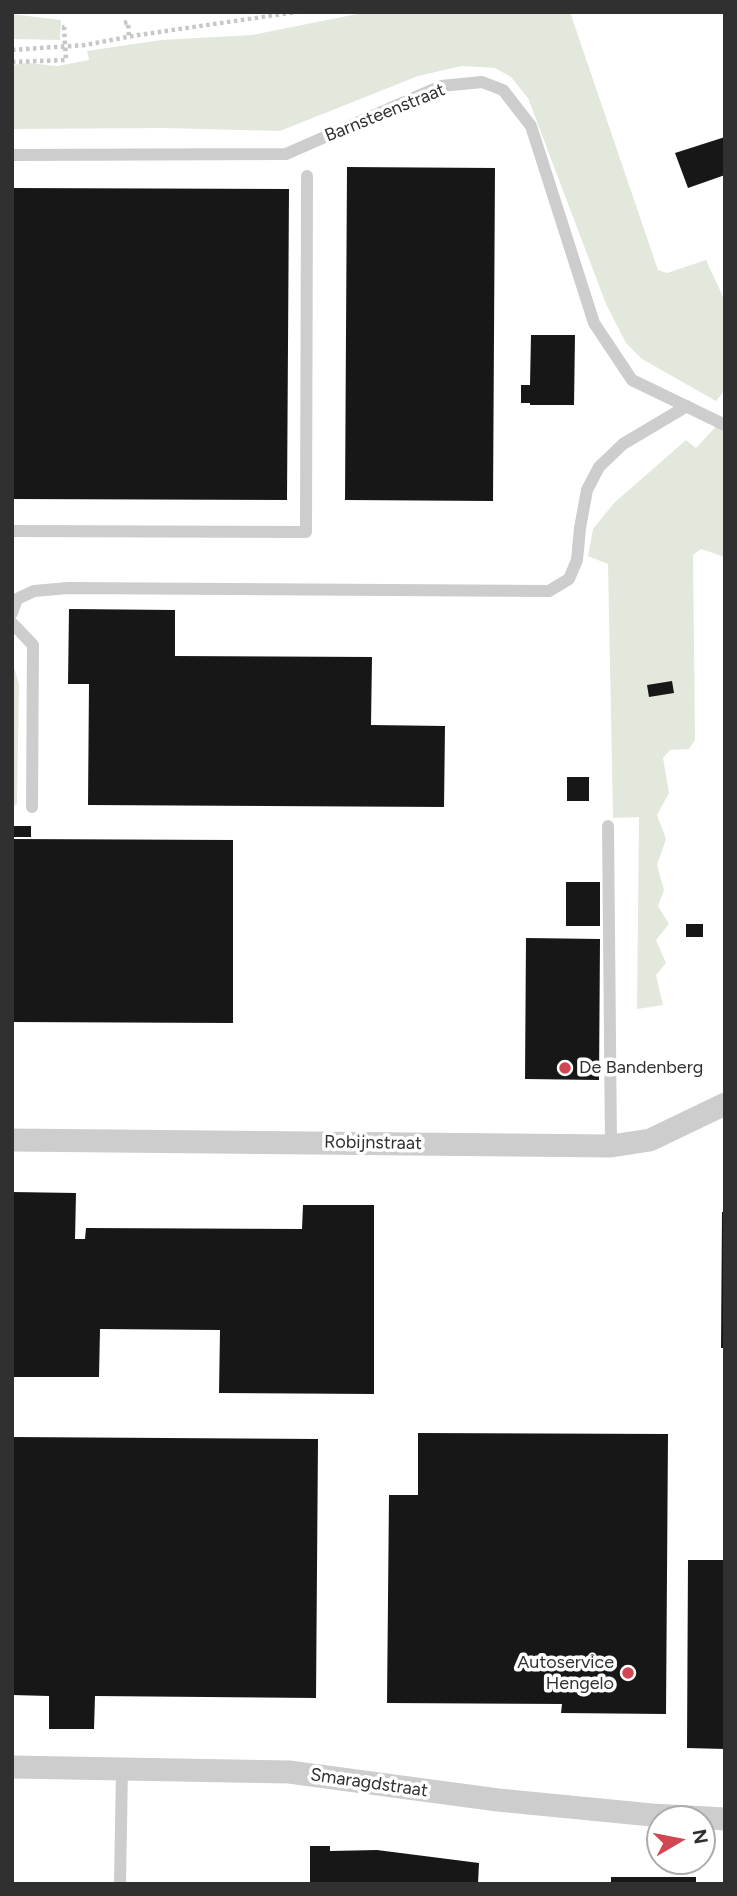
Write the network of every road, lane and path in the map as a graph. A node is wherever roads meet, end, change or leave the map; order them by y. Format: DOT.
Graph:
graph roads {
  1 [pos="297,12"];
  2 [pos="124,23"];
  3 [pos="68,27"];
  4 [pos="129,36"];
  5 [pos="65,47"];
  6 [pos="12,50"];
  7 [pos="12,62"];
  8 [pos="12,155"];
  9 [pos="307,176"];
  10 [pos="687,406"];
  11 [pos="725,425"];
  12 [pos="12,531"];
  13 [pos="12,612"];
  14 [pos="12,623"];
  15 [pos="32,807"];
  16 [pos="608,827"];
  17 [pos="725,1104"];
  18 [pos="12,1140"];
  19 [pos="611,1146"];
  20 [pos="12,1767"];
  21 [pos="122,1769"];
  22 [pos="725,1819"];
  23 [pos="120,1884"];
  1 -- 4 [label="path"];
  2 -- 4 [label="path"];
  3 -- 5 [label="path"];
  4 -- 5 [label="path"];
  5 -- 6 [label="path"];
  5 -- 7 [label="path"];
  8 -- 10 [label="lane, Barnsteenstraat"];
  9 -- 12 [label="lane"];
  10 -- 11 [label="lane, Barnsteenstraat"];
  10 -- 13 [label="lane"];
  14 -- 15 [label="lane"];
  16 -- 19 [label="lane"];
  17 -- 19 [label="street, Robijnstraat"];
  18 -- 19 [label="street, Robijnstraat"];
  20 -- 21 [label="street, Smaragdstraat"];
  21 -- 22 [label="street, Smaragdstraat"];
  21 -- 23 [label="lane"];
}
